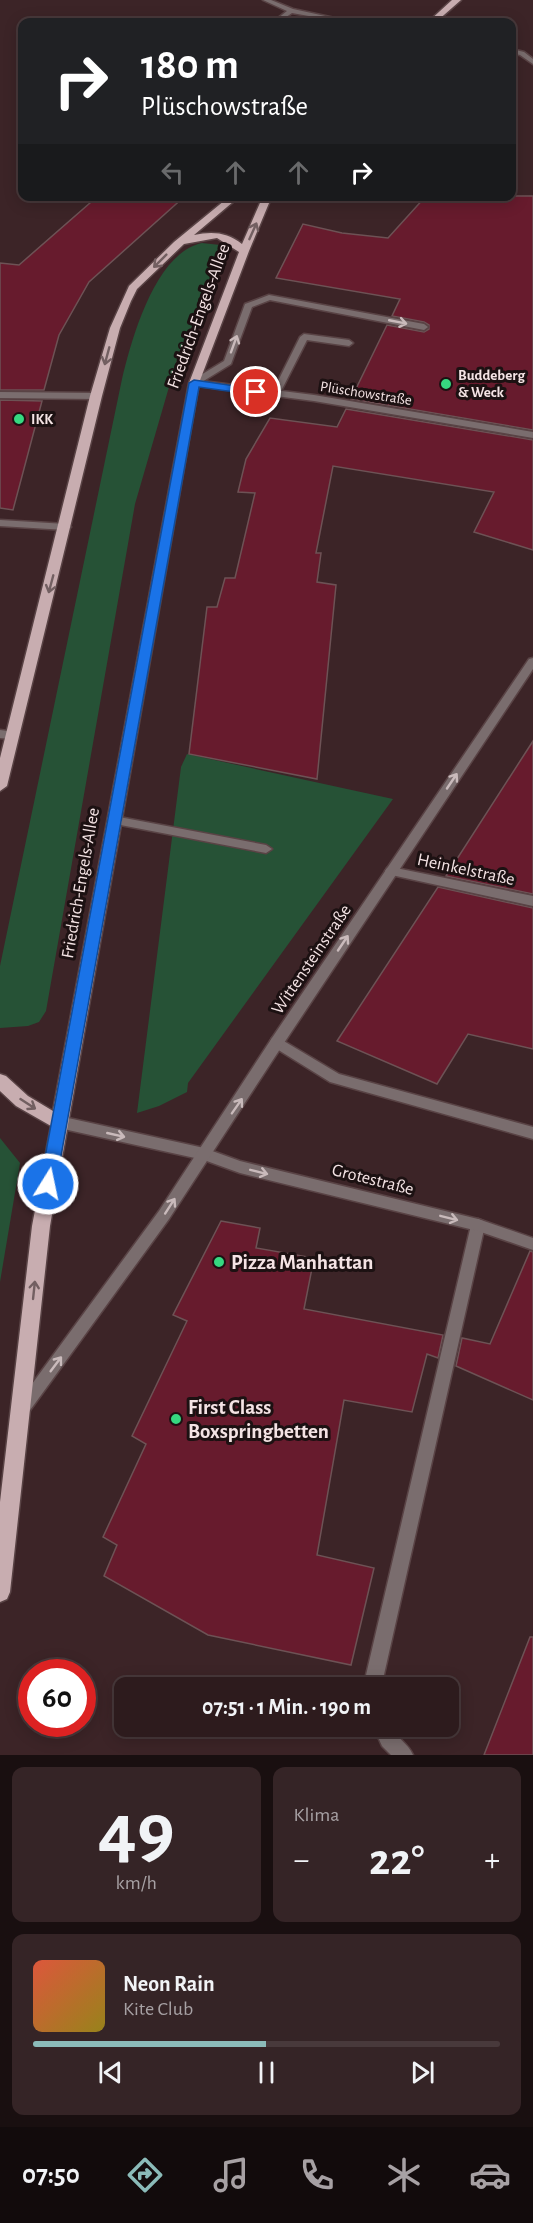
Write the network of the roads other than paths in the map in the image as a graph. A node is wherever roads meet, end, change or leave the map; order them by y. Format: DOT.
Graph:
graph roads {
  1 [pos="266,0"];
  2 [pos="457,0"];
  3 [pos="291,12"];
  4 [pos="282,18"];
  5 [pos="326,18"];
  6 [pos="437,18"];
  7 [pos="516,52"];
  8 [pos="533,62"];
  9 [pos="230,201"];
  10 [pos="266,201"];
  11 [pos="177,244"];
  12 [pos="244,251"];
  13 [pos="424,327"];
  14 [pos="350,344"];
  15 [pos="194,383"];
  16 [pos="0,395"];
  17 [pos="275,395"];
  18 [pos="96,396"];
  19 [pos="533,435"];
  20 [pos="0,523"];
  21 [pos="66,527"];
  22 [pos="533,661"];
  23 [pos="5,735"];
  24 [pos="0,786"];
  25 [pos="114,820"];
  26 [pos="266,849"];
  27 [pos="391,871"];
  28 [pos="533,901"];
  29 [pos="277,1042"];
  30 [pos="0,1081"];
  31 [pos="59,1122"];
  32 [pos="533,1133"];
  33 [pos="204,1154"];
  34 [pos="478,1225"];
  35 [pos="533,1244"];
  36 [pos="21,1411"];
  37 [pos="16,1455"];
  38 [pos="0,1496"];
  39 [pos="0,1592"];
  40 [pos="375,1677"];
  41 [pos="387,1737"];
  42 [pos="405,1755"];
  1 -- 3 [label="street"];
  2 -- 6 [label="main road"];
  3 -- 4 [label="street"];
  3 -- 5 [label="street"];
  7 -- 8 [label="street"];
  9 -- 11 [label="main road, Friedrich-Engels-Allee"];
  12 -- 10 [label="main road, Friedrich-Engels-Allee, one-way"];
  11 -- 12 [label="main road"];
  11 -- 18 [label="main road, Friedrich-Engels-Allee, one-way"];
  12 -- 15 [label="main road, Friedrich-Engels-Allee"];
  15 -- 13 [label="street, one-way"];
  14 -- 17 [label="street"];
  15 -- 17 [label="street, Plüschowstraße"];
  15 -- 25 [label="main road, Friedrich-Engels-Allee"];
  16 -- 18 [label="street"];
  17 -- 19 [label="street, Plüschowstraße"];
  18 -- 21 [label="main road, Friedrich-Engels-Allee"];
  20 -- 21 [label="street"];
  21 -- 23 [label="main road, Friedrich-Engels-Allee, one-way"];
  27 -- 22 [label="street, Wittensteinstraße, one-way"];
  23 -- 24 [label="main road, Friedrich-Engels-Allee"];
  25 -- 26 [label="street"];
  25 -- 31 [label="main road, Friedrich-Engels-Allee"];
  27 -- 28 [label="street, Heinkelstraße"];
  29 -- 27 [label="street, Wittensteinstraße, one-way"];
  29 -- 32 [label="street"];
  33 -- 29 [label="street, Wittensteinstraße, one-way"];
  30 -- 31 [label="main road, one-way"];
  31 -- 33 [label="street, one-way"];
  36 -- 31 [label="main road, Friedrich-Engels-Allee, one-way"];
  33 -- 34 [label="street, Grotestraße, one-way"];
  36 -- 33 [label="street, Wittensteinstraße, one-way"];
  34 -- 35 [label="street, Grotestraße"];
  34 -- 40 [label="street"];
  36 -- 37 [label="main road, Friedrich-Engels-Allee"];
  37 -- 38 [label="main road"];
  37 -- 39 [label="main road, Friedrich-Engels-Allee"];
  41 -- 42 [label="street"];
}
